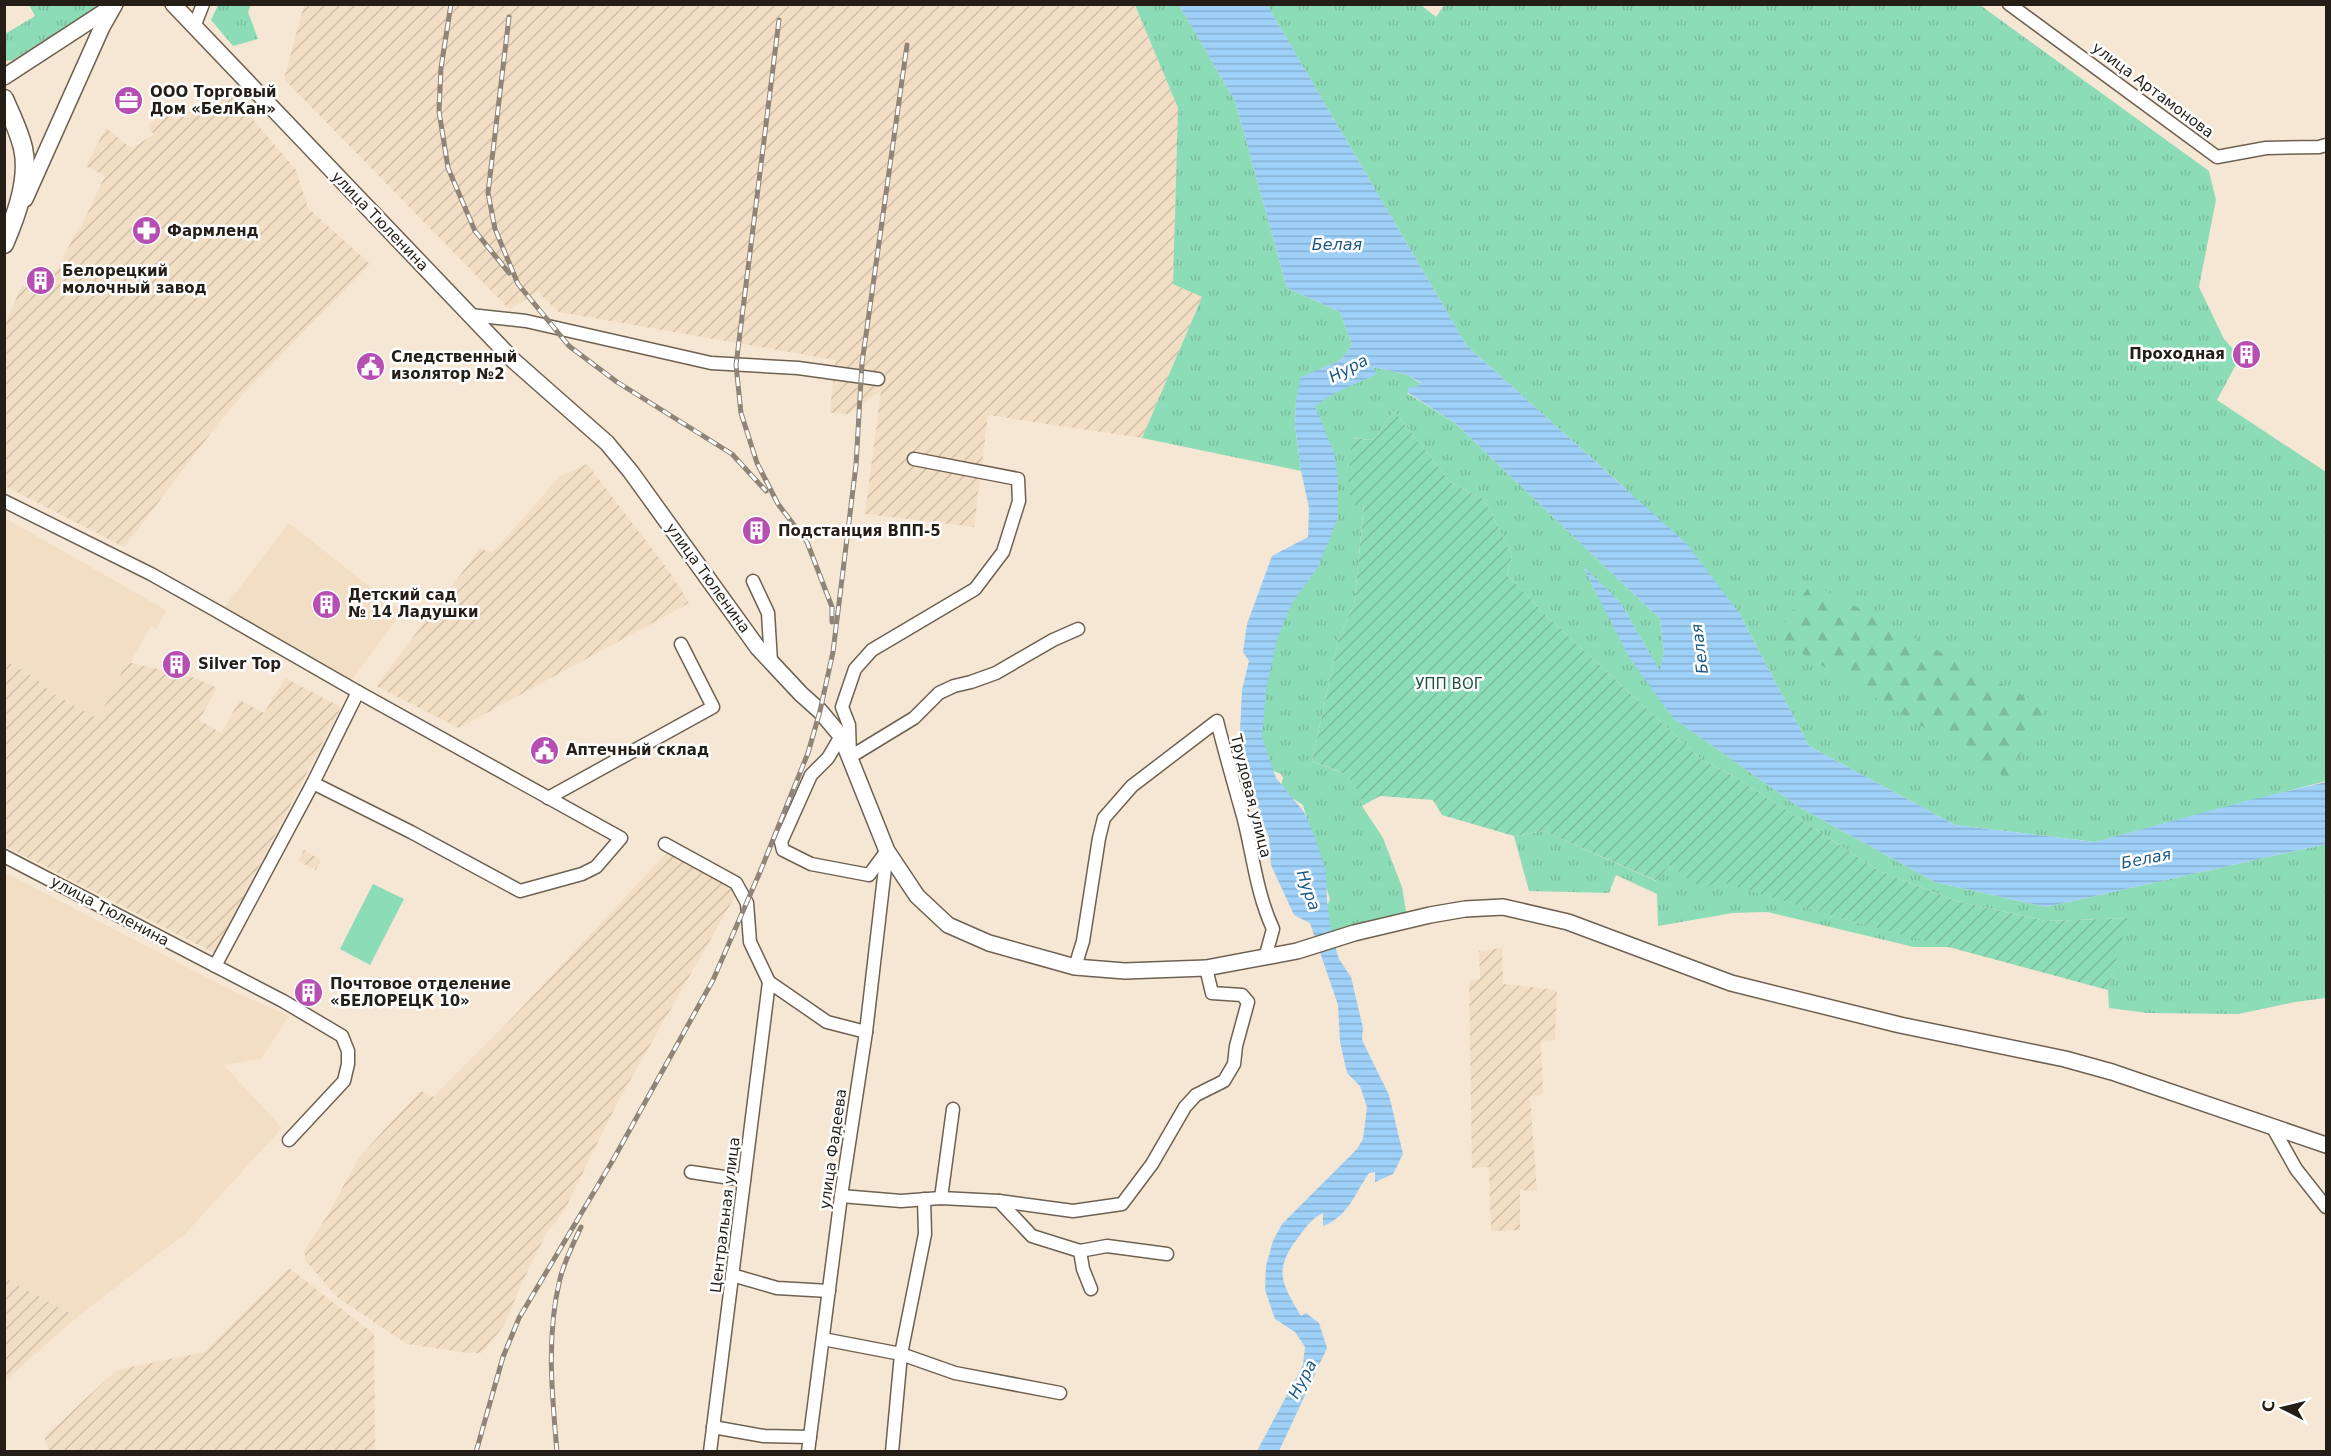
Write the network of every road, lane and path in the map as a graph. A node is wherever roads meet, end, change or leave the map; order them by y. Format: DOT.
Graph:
graph roads {
  1 [pos="173,4"];
  2 [pos="203,4"];
  3 [pos="2009,4"];
  4 [pos="194,27"];
  5 [pos="4,76"];
  6 [pos="4,99"];
  7 [pos="56,131"];
  8 [pos="2326,145"];
  9 [pos="23,147"];
  10 [pos="13,224"];
  11 [pos="4,244"];
  12 [pos="470,315"];
  13 [pos="878,379"];
  14 [pos="914,459"];
  15 [pos="4,501"];
  16 [pos="753,581"];
  17 [pos="1077,629"];
  18 [pos="681,644"];
  19 [pos="771,662"];
  20 [pos="358,692"];
  21 [pos="841,736"];
  22 [pos="850,757"];
  23 [pos="313,783"];
  24 [pos="548,798"];
  25 [pos="664,843"];
  26 [pos="887,851"];
  27 [pos="4,856"];
  28 [pos="1265,958"];
  29 [pos="215,966"];
  30 [pos="1075,967"];
  31 [pos="1206,968"];
  32 [pos="769,982"];
  33 [pos="866,1032"];
  34 [pos="953,1109"];
  35 [pos="2273,1128"];
  36 [pos="289,1140"];
  37 [pos="2326,1145"];
  38 [pos="691,1172"];
  39 [pos="744,1180"];
  40 [pos="841,1196"];
  41 [pos="941,1198"];
  42 [pos="924,1199"];
  43 [pos="999,1201"];
  44 [pos="2326,1208"];
  45 [pos="1080,1251"];
  46 [pos="1167,1254"];
  47 [pos="732,1275"];
  48 [pos="1091,1289"];
  49 [pos="829,1291"];
  50 [pos="823,1339"];
  51 [pos="901,1354"];
  52 [pos="1060,1393"];
  53 [pos="713,1427"];
  54 [pos="810,1437"];
  55 [pos="710,1452"];
  56 [pos="808,1452"];
  57 [pos="892,1452"];
  1 -- 4 [label="street, улица Тюленина"];
  2 -- 4 [label="street"];
  3 -- 8 [label="street, улица Артамонова"];
  4 -- 12 [label="street, улица Тюленина"];
  5 -- 7 [label="street"];
  6 -- 9 [label="main road"];
  7 -- 9 [label="street"];
  7 -- 10 [label="street"];
  9 -- 10 [label="main road"];
  10 -- 11 [label="main road"];
  12 -- 13 [label="street"];
  12 -- 19 [label="street, улица Тюленина"];
  14 -- 22 [label="street"];
  15 -- 20 [label="street"];
  16 -- 19 [label="street"];
  17 -- 22 [label="street"];
  18 -- 24 [label="street"];
  19 -- 21 [label="street, улица Тюленина"];
  20 -- 23 [label="street"];
  20 -- 24 [label="street"];
  21 -- 22 [label="street, улица Тюленина"];
  21 -- 26 [label="street"];
  22 -- 26 [label="street, улица Тюленина"];
  23 -- 24 [label="street"];
  23 -- 29 [label="street"];
  25 -- 32 [label="street"];
  26 -- 30 [label="street, улица Тюленина"];
  26 -- 33 [label="street, улица Фадеева"];
  27 -- 29 [label="street, улица Тюленина"];
  28 -- 30 [label="street, Трудовая улица"];
  28 -- 31 [label="street, улица Тюленина"];
  28 -- 35 [label="street, улица Тюленина"];
  29 -- 36 [label="street, улица Тюленина"];
  30 -- 31 [label="street, улица Тюленина"];
  31 -- 43 [label="street"];
  32 -- 33 [label="street"];
  32 -- 39 [label="street, Центральная улица"];
  33 -- 40 [label="street, улица Фадеева"];
  34 -- 41 [label="street"];
  35 -- 37 [label="street, улица Тюленина"];
  35 -- 44 [label="street"];
  38 -- 39 [label="street"];
  39 -- 47 [label="street, Центральная улица"];
  40 -- 42 [label="street"];
  40 -- 49 [label="street, улица Фадеева"];
  41 -- 42 [label="street"];
  41 -- 43 [label="street"];
  42 -- 51 [label="street"];
  43 -- 45 [label="street"];
  45 -- 46 [label="street"];
  45 -- 48 [label="street"];
  47 -- 49 [label="street"];
  47 -- 53 [label="street, Центральная улица"];
  49 -- 50 [label="street, улица Фадеева"];
  50 -- 51 [label="street"];
  50 -- 54 [label="street, улица Фадеева"];
  51 -- 52 [label="street"];
  51 -- 57 [label="street"];
  53 -- 54 [label="street"];
  53 -- 55 [label="street, Центральная улица"];
  54 -- 56 [label="street, улица Фадеева"];
}
